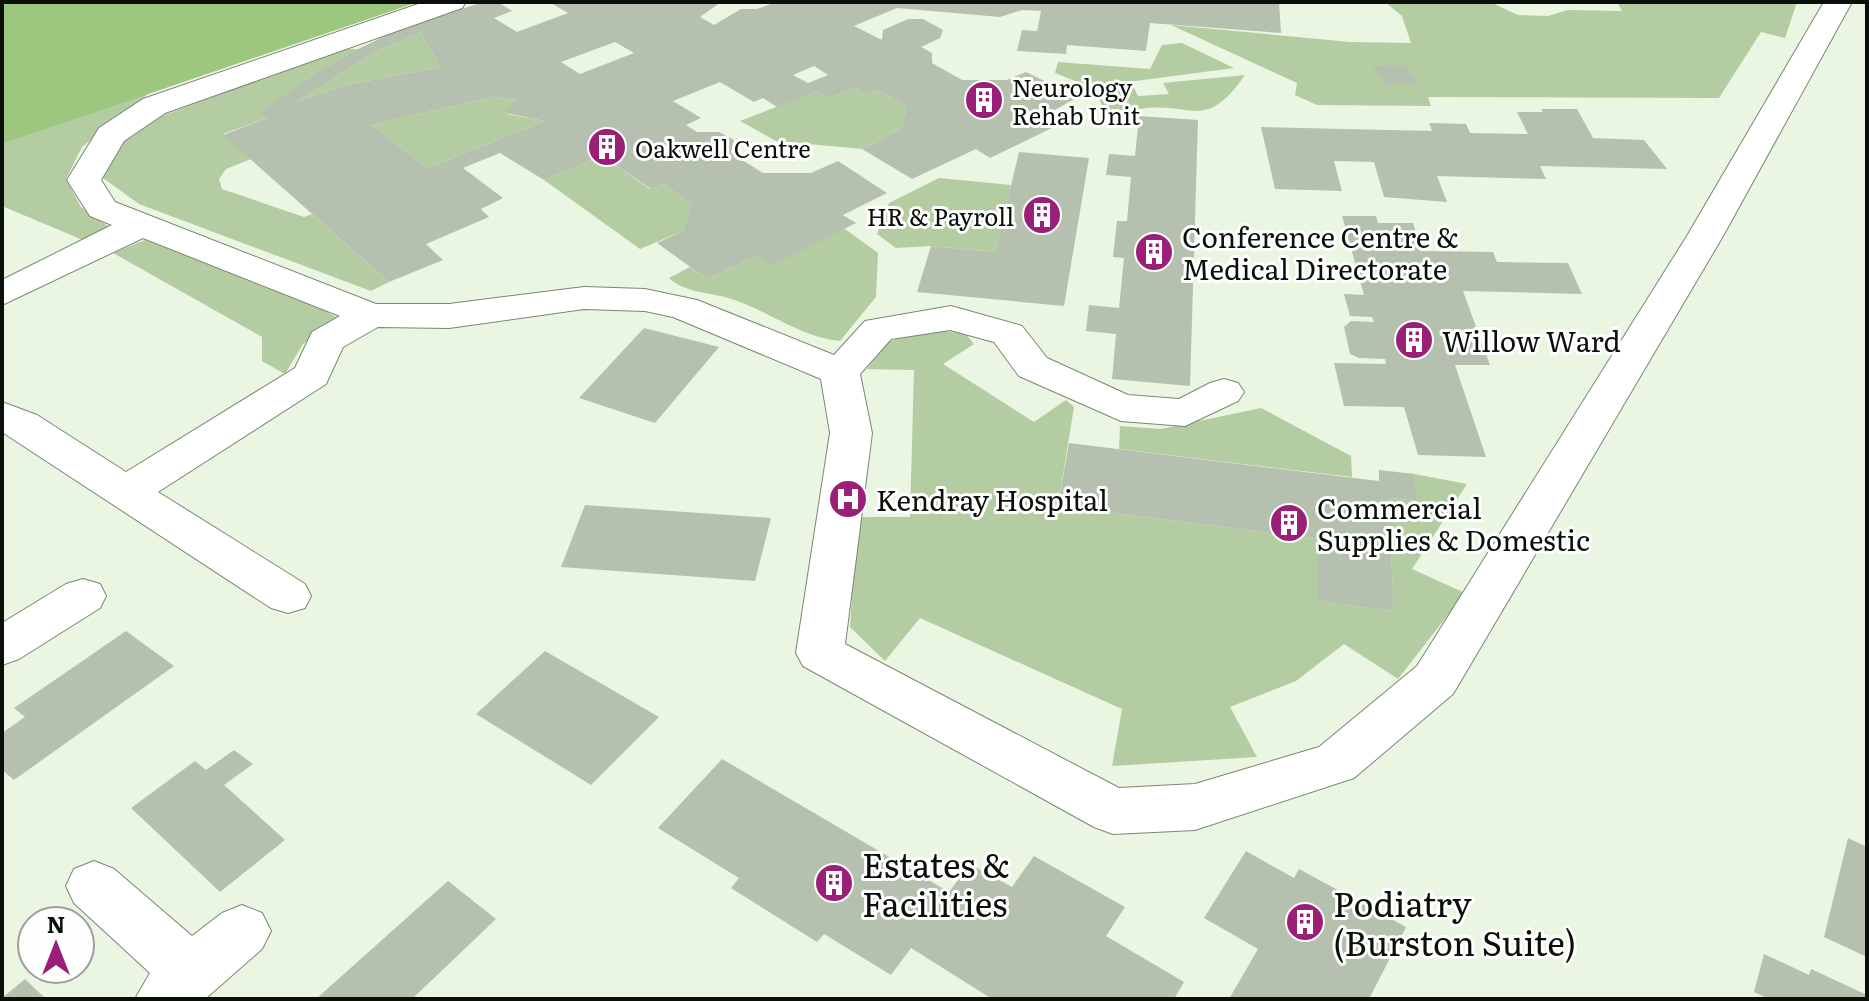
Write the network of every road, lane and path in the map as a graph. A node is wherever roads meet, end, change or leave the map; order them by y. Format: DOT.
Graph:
graph roads {
  1 [pos="452,2"];
  2 [pos="1838,2"];
  3 [pos="141,225"];
  4 [pos="2,294"];
  5 [pos="371,315"];
  6 [pos="840,372"];
  7 [pos="1224,392"];
  8 [pos="2,416"];
  9 [pos="126,492"];
  10 [pos="83,596"];
  11 [pos="288,596"];
  12 [pos="2,646"];
  13 [pos="94,886"];
  14 [pos="242,931"];
  15 [pos="178,986"];
  1 -- 3 [label="street"];
  2 -- 6 [label="street"];
  3 -- 4 [label="street"];
  3 -- 5 [label="street"];
  5 -- 6 [label="street"];
  5 -- 9 [label="street"];
  6 -- 7 [label="street"];
  8 -- 9 [label="street"];
  9 -- 11 [label="street"];
  10 -- 12 [label="street"];
  13 -- 15 [label="street"];
  14 -- 15 [label="street"];
}
